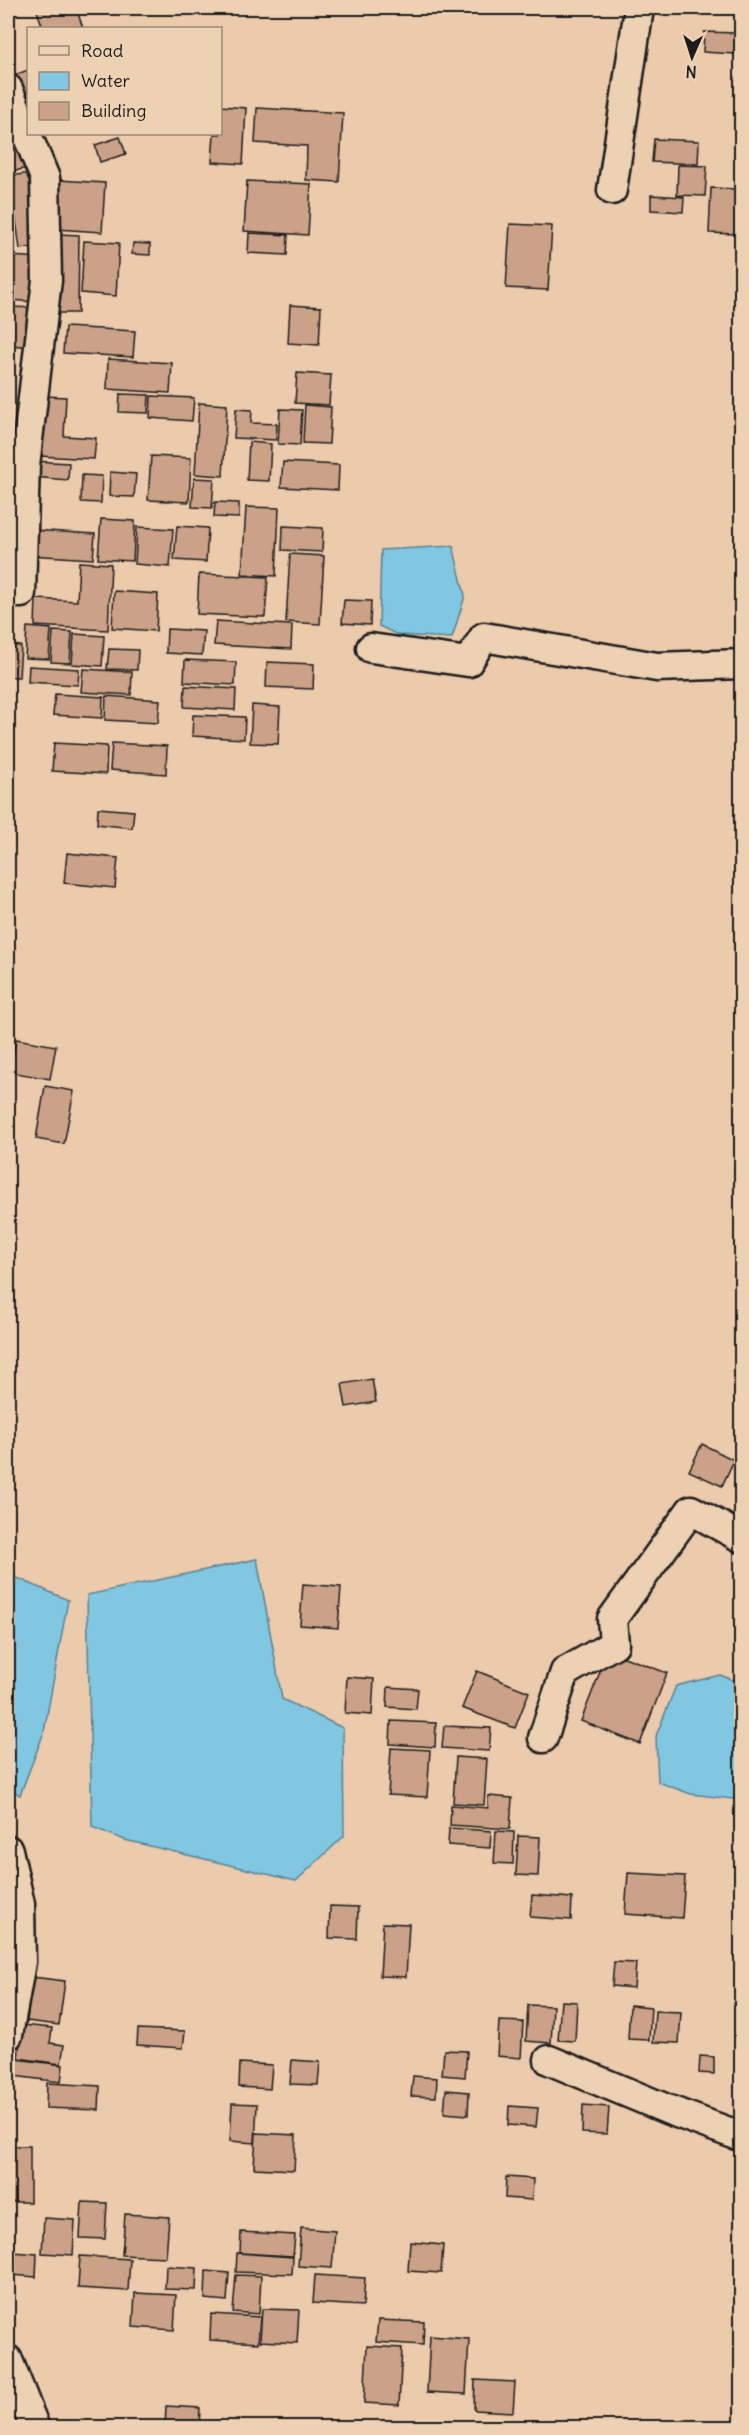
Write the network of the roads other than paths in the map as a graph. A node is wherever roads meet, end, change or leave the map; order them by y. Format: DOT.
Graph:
graph roads {
  1 [pos="639,8"];
  2 [pos="8,89"];
  3 [pos="27,135"];
  4 [pos="27,135"];
  5 [pos="612,190"];
  6 [pos="8,592"];
  7 [pos="371,648"];
  8 [pos="741,664"];
  9 [pos="741,1538"];
  10 [pos="543,1738"];
  11 [pos="8,1850"];
  12 [pos="8,2036"];
  13 [pos="549,2060"];
  14 [pos="741,2137"];
  15 [pos="8,2360"];
  16 [pos="35,2427"];
  1 -- 5 [label="street"];
  2 -- 3 [label="street"];
  4 -- 6 [label="street"];
  7 -- 8 [label="street"];
  9 -- 10 [label="street"];
  11 -- 12 [label="street"];
  13 -- 14 [label="street"];
  15 -- 16 [label="street"];
}
